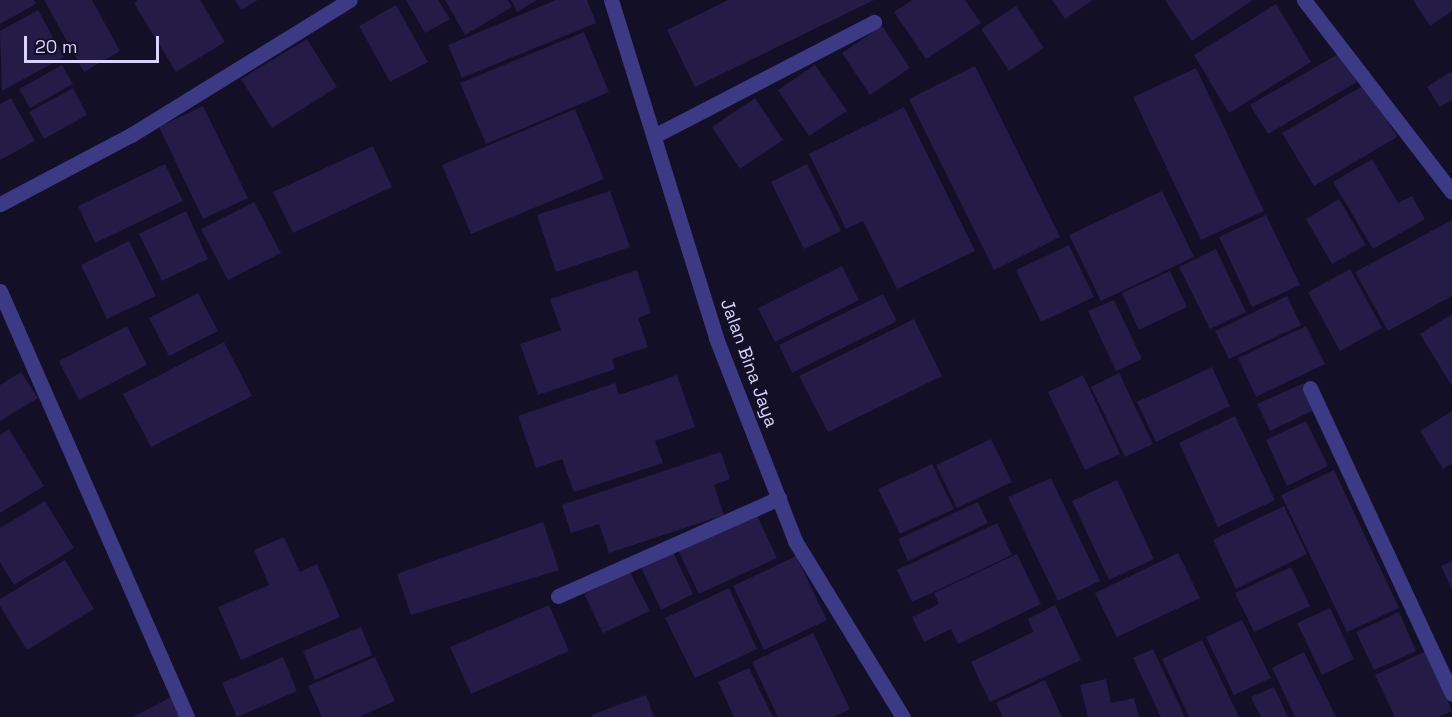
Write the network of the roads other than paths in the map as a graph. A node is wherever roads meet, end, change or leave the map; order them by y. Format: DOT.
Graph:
graph roads {
  1 [pos="350,0"];
  2 [pos="610,0"];
  3 [pos="1304,0"];
  4 [pos="874,22"];
  5 [pos="654,136"];
  6 [pos="1452,192"];
  7 [pos="0,204"];
  8 [pos="0,291"];
  9 [pos="1310,388"];
  10 [pos="779,498"];
  11 [pos="558,596"];
  12 [pos="1452,694"];
  13 [pos="187,717"];
  14 [pos="903,717"];
  1 -- 7 [label="street"];
  2 -- 5 [label="street, Jalan Bina Jaya"];
  3 -- 6 [label="street"];
  4 -- 5 [label="street"];
  5 -- 10 [label="street, Jalan Bina Jaya"];
  8 -- 13 [label="street"];
  9 -- 12 [label="street"];
  10 -- 11 [label="street"];
  10 -- 14 [label="street, Jalan Bina Jaya"];
}
